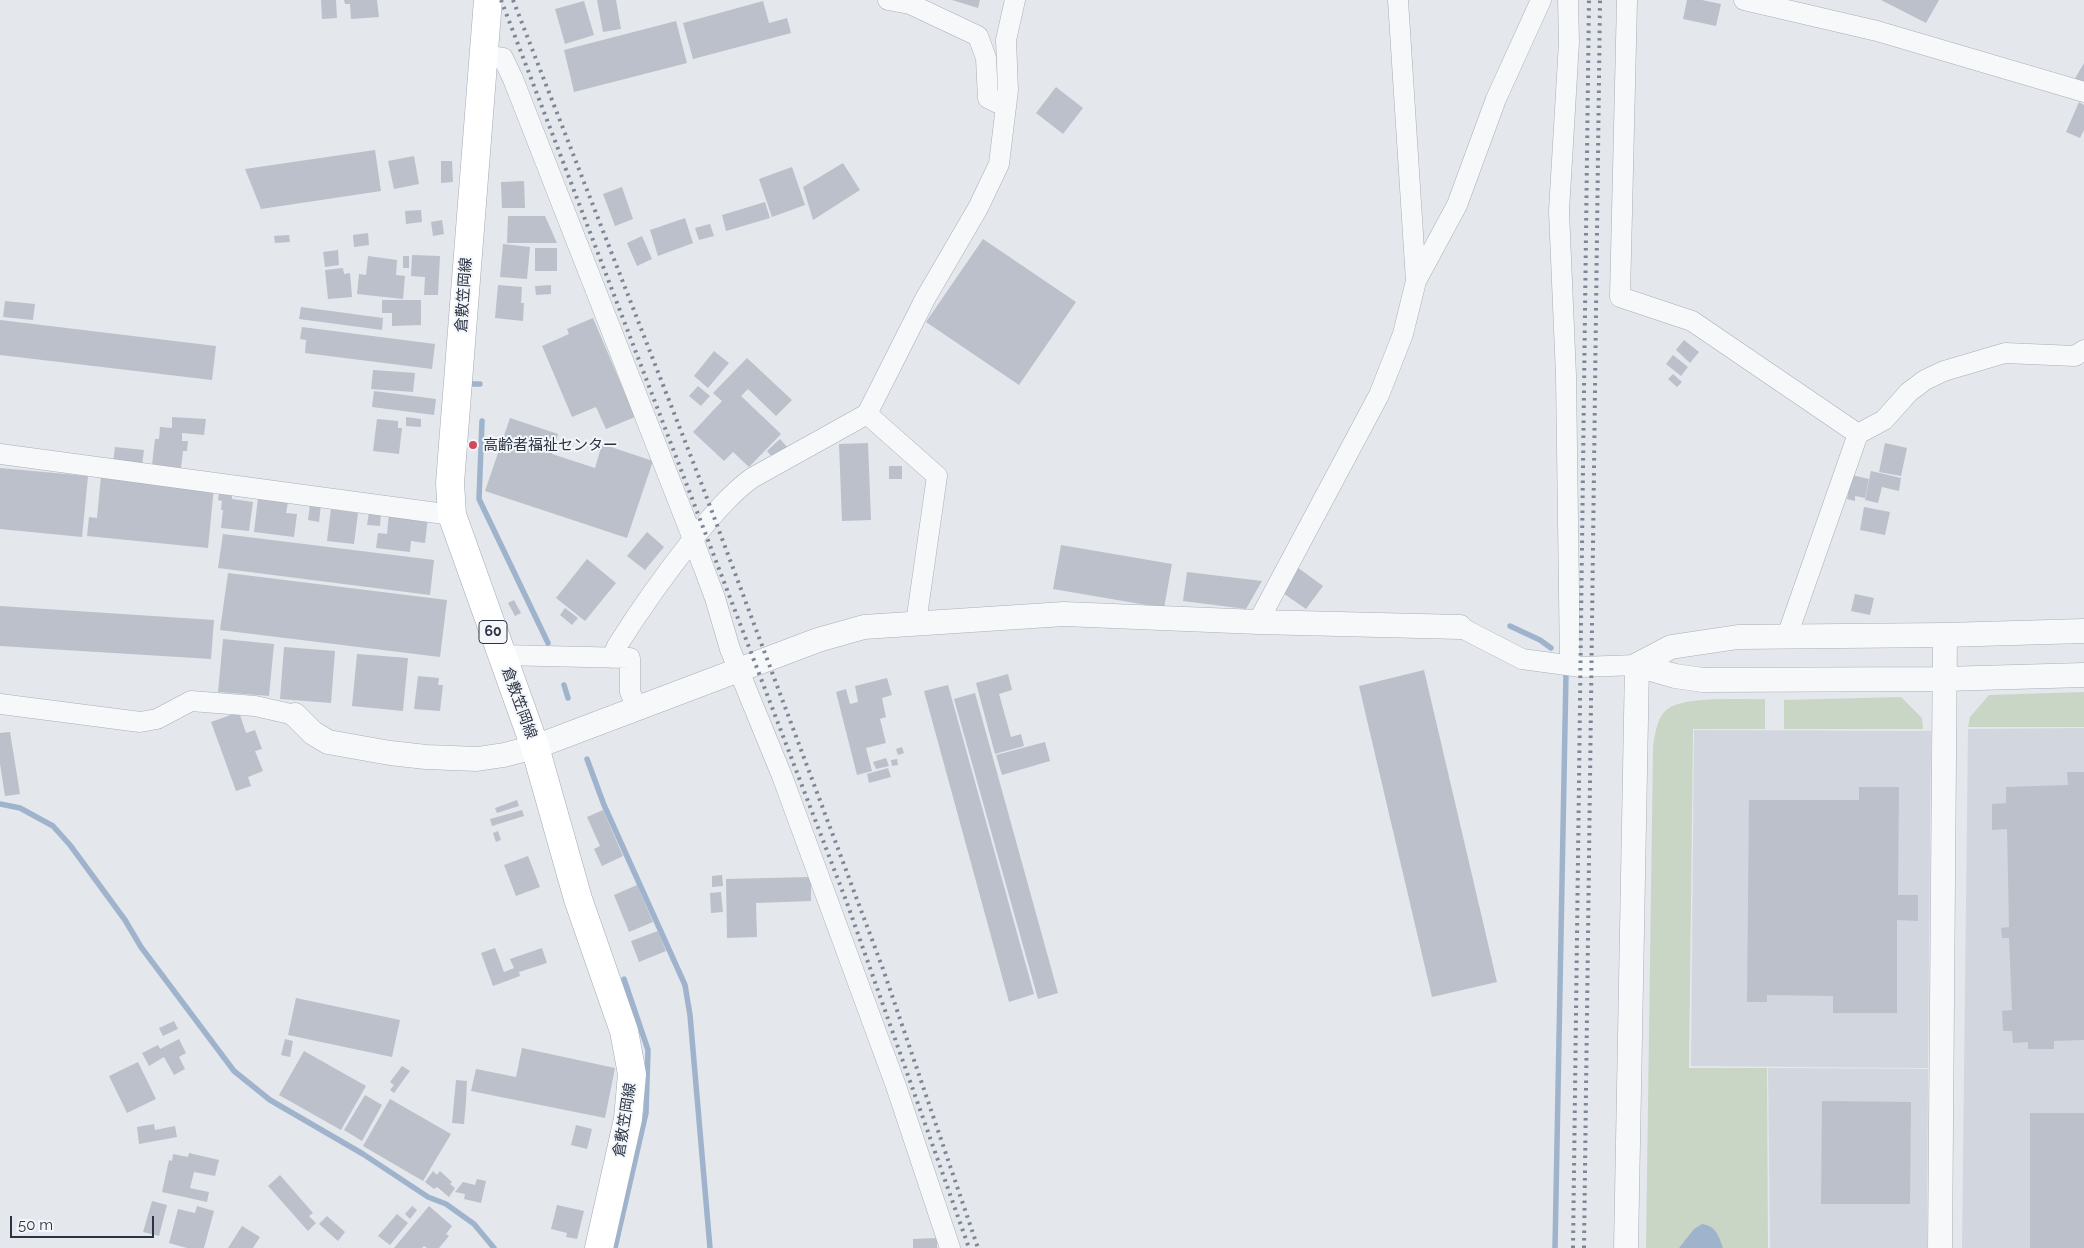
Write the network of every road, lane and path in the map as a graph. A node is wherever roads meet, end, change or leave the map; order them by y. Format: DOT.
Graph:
graph roads {
  1 [pos="488,0"];
  2 [pos="888,0"];
  3 [pos="1015,0"];
  4 [pos="1398,0"];
  5 [pos="1541,0"];
  6 [pos="1568,0"];
  7 [pos="1627,0"];
  8 [pos="1744,0"];
  9 [pos="483,55"];
  10 [pos="2084,92"];
  11 [pos="1006,107"];
  12 [pos="1416,281"];
  13 [pos="2084,350"];
  14 [pos="867,414"];
  15 [pos="1858,434"];
  16 [pos="0,454"];
  17 [pos="452,515"];
  18 [pos="693,539"];
  19 [pos="1258,622"];
  20 [pos="916,623"];
  21 [pos="1460,628"];
  22 [pos="2084,631"];
  23 [pos="1945,635"];
  24 [pos="1787,636"];
  25 [pos="501,655"];
  26 [pos="612,658"];
  27 [pos="1570,665"];
  28 [pos="1637,665"];
  29 [pos="738,670"];
  30 [pos="2084,675"];
  31 [pos="1944,679"];
  32 [pos="0,704"];
  33 [pos="638,708"];
  34 [pos="295,715"];
  35 [pos="535,747"];
  36 [pos="599,1248"];
  37 [pos="950,1248"];
  38 [pos="1626,1248"];
  39 [pos="1940,1248"];
  1 -- 9 [label="main road, 倉敷笠岡線 / 60"];
  2 -- 11 [label="street"];
  3 -- 11 [label="street"];
  4 -- 12 [label="street"];
  5 -- 12 [label="street"];
  6 -- 27 [label="street"];
  7 -- 15 [label="street"];
  8 -- 10 [label="street"];
  9 -- 17 [label="main road, 倉敷笠岡線 / 60"];
  9 -- 18 [label="street"];
  11 -- 14 [label="street"];
  12 -- 19 [label="street"];
  13 -- 15 [label="street"];
  14 -- 18 [label="street"];
  14 -- 20 [label="street"];
  15 -- 24 [label="street"];
  16 -- 17 [label="street"];
  17 -- 25 [label="main road, 倉敷笠岡線 / 60"];
  18 -- 26 [label="street"];
  18 -- 29 [label="street"];
  19 -- 20 [label="street"];
  19 -- 21 [label="street"];
  20 -- 29 [label="street"];
  21 -- 27 [label="street"];
  22 -- 23 [label="street"];
  23 -- 24 [label="street"];
  23 -- 31 [label="street"];
  24 -- 28 [label="street"];
  25 -- 26 [label="street"];
  25 -- 35 [label="main road, 倉敷笠岡線 / 60"];
  26 -- 33 [label="street"];
  27 -- 28 [label="street"];
  28 -- 31 [label="street"];
  28 -- 38 [label="street"];
  29 -- 33 [label="street"];
  29 -- 37 [label="street"];
  30 -- 31 [label="street"];
  31 -- 39 [label="street"];
  32 -- 34 [label="street"];
  33 -- 35 [label="street"];
  34 -- 35 [label="street"];
  35 -- 36 [label="main road, 倉敷笠岡線 / 60"];
}
